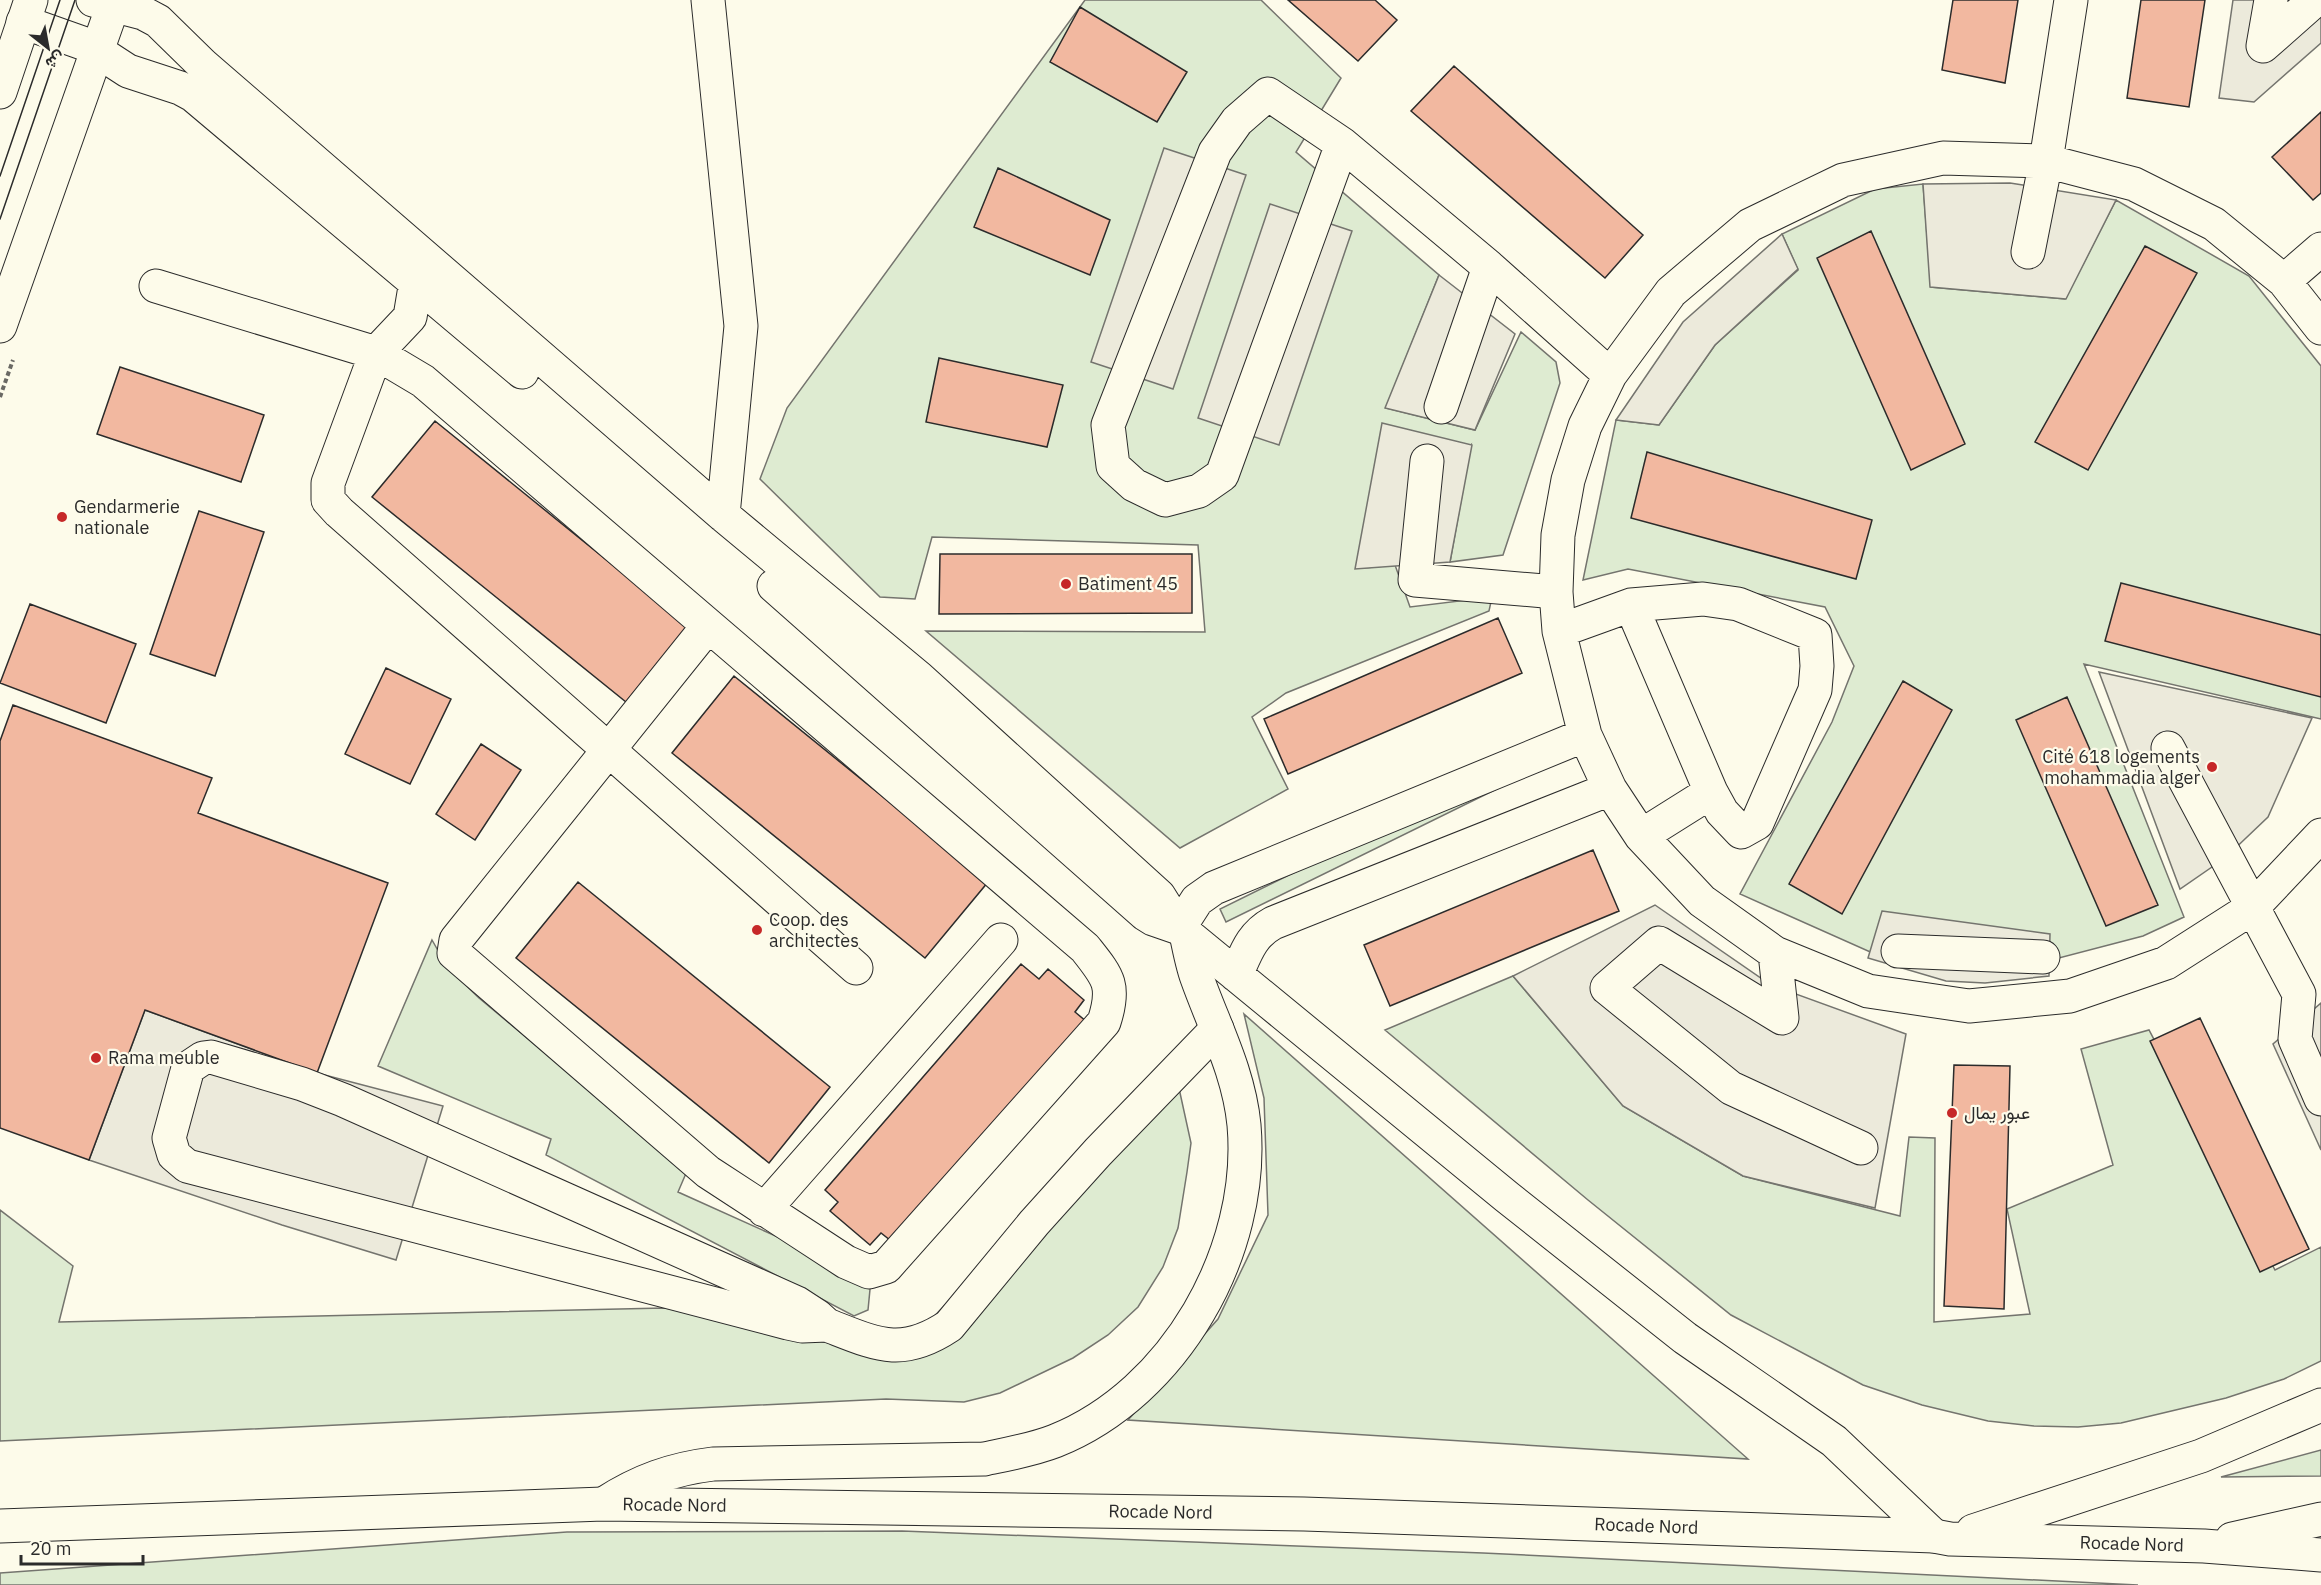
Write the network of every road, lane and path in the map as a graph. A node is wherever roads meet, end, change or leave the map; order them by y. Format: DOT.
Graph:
graph roads {
  1 [pos="708,0"];
  2 [pos="2071,0"];
  3 [pos="2271,0"];
  4 [pos="2315,0"];
  5 [pos="107,2"];
  6 [pos="27,11"];
  7 [pos="98,50"];
  8 [pos="0,92"];
  9 [pos="1342,144"];
  10 [pos="2046,161"];
  11 [pos="2321,249"];
  12 [pos="2028,252"];
  13 [pos="1489,267"];
  14 [pos="416,281"];
  15 [pos="2284,281"];
  16 [pos="156,286"];
  17 [pos="0,326"];
  18 [pos="2321,328"];
  19 [pos="376,353"];
  20 [pos="1610,375"];
  21 [pos="1442,407"];
  22 [pos="1427,461"];
  23 [pos="723,515"];
  24 [pos="762,561"];
  25 [pos="1556,592"];
  26 [pos="1631,605"];
  27 [pos="708,626"];
  28 [pos="1559,631"];
  29 [pos="1585,735"];
  30 [pos="2168,748"];
  31 [pos="608,749"];
  32 [pos="1610,789"];
  33 [pos="1712,792"];
  34 [pos="2321,835"];
  35 [pos="1641,836"];
  36 [pos="2252,908"];
  37 [pos="1183,931"];
  38 [pos="1001,940"];
  39 [pos="1898,951"];
  40 [pos="1775,953"];
  41 [pos="1972,954"];
  42 [pos="2043,957"];
  43 [pos="856,968"];
  44 [pos="1236,975"];
  45 [pos="2310,995"];
  46 [pos="1969,1006"];
  47 [pos="1217,1029"];
  48 [pos="2321,1099"];
  49 [pos="1861,1148"];
  50 [pos="764,1210"];
  51 [pos="827,1325"];
  52 [pos="2321,1405"];
  53 [pos="603,1504"];
  54 [pos="2321,1519"];
  55 [pos="0,1526"];
  56 [pos="1942,1538"];
  57 [pos="2204,1546"];
  58 [pos="2321,1555"];
  1 -- 23 [label="main road"];
  2 -- 10 [label="main road"];
  3 -- 4 [label="main road"];
  5 -- 7 [label="main road"];
  5 -- 23 [label="main road"];
  6 -- 7 [label="main road"];
  6 -- 8 [label="main road"];
  7 -- 14 [label="main road"];
  7 -- 17 [label="main road"];
  9 -- 9 [label="main road"];
  9 -- 13 [label="main road"];
  10 -- 12 [label="main road"];
  10 -- 15 [label="main road"];
  10 -- 20 [label="main road"];
  11 -- 15 [label="main road"];
  13 -- 20 [label="main road"];
  13 -- 21 [label="main road"];
  14 -- 19 [label="main road"];
  14 -- 24 [label="main road"];
  15 -- 18 [label="main road"];
  16 -- 19 [label="main road"];
  19 -- 27 [label="main road"];
  19 -- 31 [label="main road"];
  20 -- 25 [label="main road"];
  22 -- 25 [label="main road"];
  23 -- 24 [label="main road"];
  24 -- 37 [label="main road"];
  25 -- 28 [label="main road"];
  26 -- 28 [label="main road"];
  26 -- 33 [label="main road"];
  26 -- 33 [label="main road"];
  27 -- 31 [label="main road"];
  27 -- 50 [label="main road"];
  28 -- 29 [label="main road"];
  29 -- 32 [label="main road"];
  29 -- 37 [label="main road"];
  30 -- 36 [label="main road"];
  31 -- 43 [label="main road"];
  31 -- 50 [label="main road"];
  32 -- 35 [label="main road"];
  32 -- 44 [label="main road"];
  33 -- 35 [label="main road"];
  34 -- 36 [label="main road"];
  35 -- 40 [label="main road"];
  36 -- 45 [label="main road"];
  36 -- 46 [label="main road"];
  37 -- 44 [label="main road"];
  37 -- 47 [label="main road"];
  38 -- 50 [label="main road"];
  39 -- 41 [label="main road"];
  40 -- 46 [label="main road"];
  40 -- 49 [label="main road"];
  41 -- 42 [label="main road"];
  41 -- 46 [label="main road"];
  44 -- 56 [label="main road"];
  45 -- 48 [label="main road"];
  47 -- 51 [label="main road"];
  47 -- 53 [label="main road"];
  51 -- 51 [label="main road"];
  52 -- 56 [label="main road"];
  53 -- 55 [label="main road, Rocade Nord"];
  53 -- 56 [label="main road, Rocade Nord"];
  54 -- 57 [label="main road"];
  56 -- 57 [label="main road, Rocade Nord"];
  57 -- 58 [label="main road, Rocade Nord"];
}
